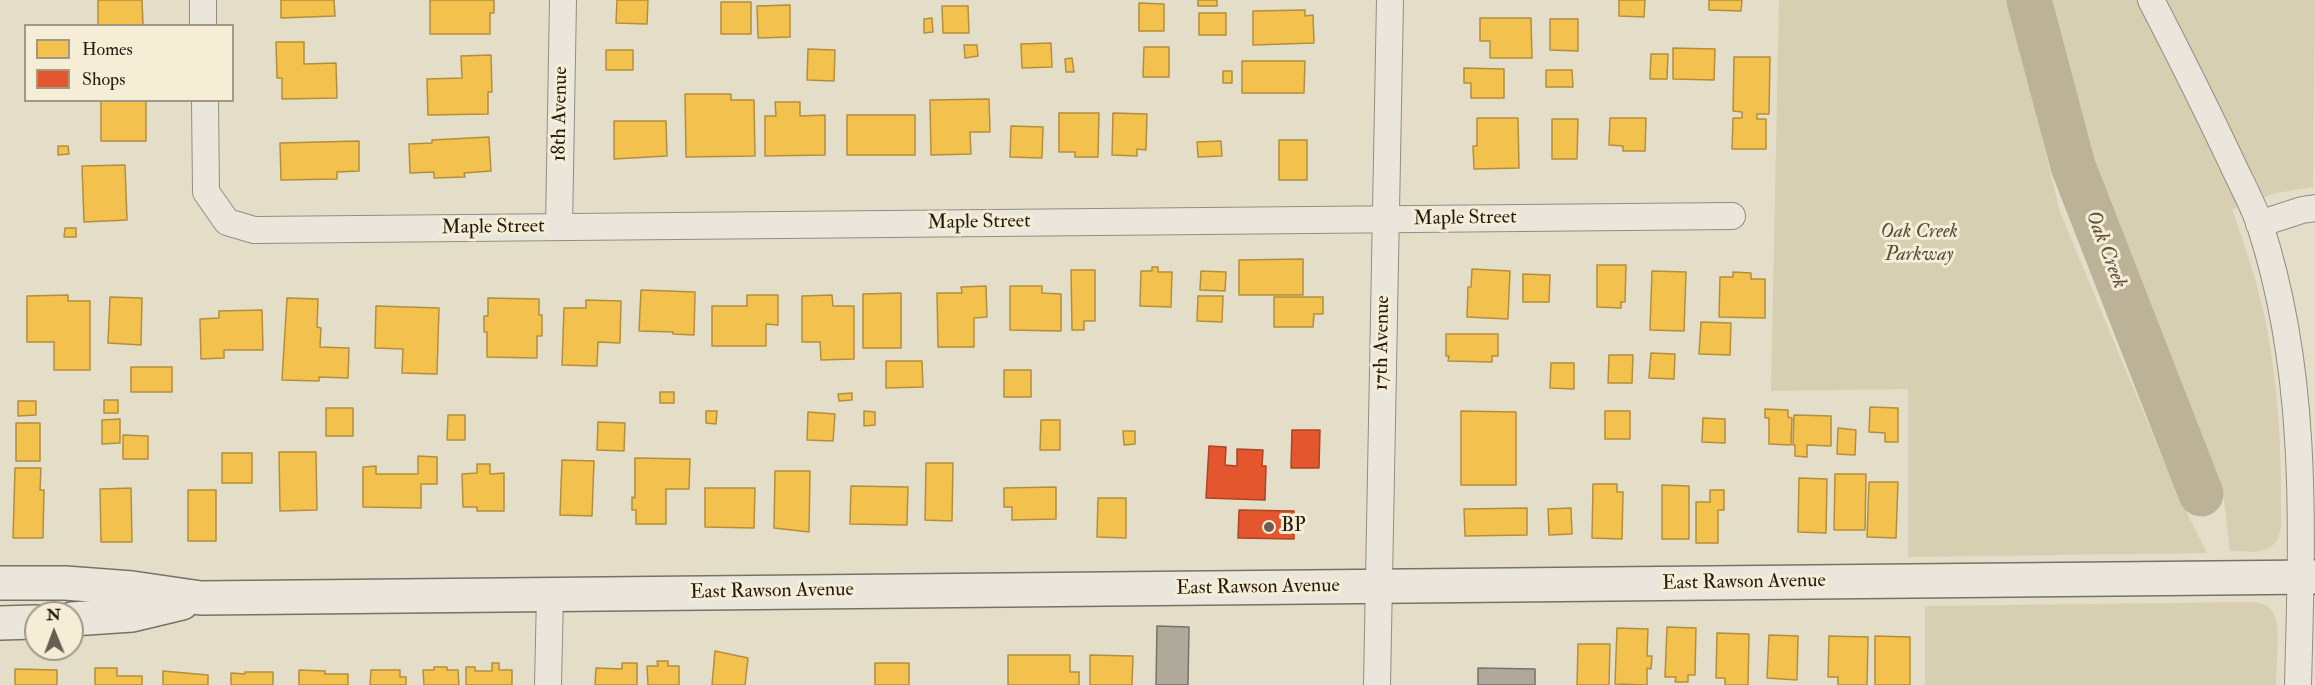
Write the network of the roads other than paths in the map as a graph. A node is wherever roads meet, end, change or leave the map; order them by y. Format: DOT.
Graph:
graph roads {
  1 [pos="203,0"];
  2 [pos="563,0"];
  3 [pos="1390,0"];
  4 [pos="2151,0"];
  5 [pos="203,24"];
  6 [pos="205,102"];
  7 [pos="2315,208"];
  8 [pos="1732,216"];
  9 [pos="1386,220"];
  10 [pos="2259,224"];
  11 [pos="559,227"];
  12 [pos="2308,577"];
  13 [pos="0,583"];
  14 [pos="1378,586"];
  15 [pos="550,595"];
  16 [pos="201,598"];
  17 [pos="84,619"];
  18 [pos="24,622"];
  19 [pos="0,623"];
  20 [pos="548,685"];
  21 [pos="1377,685"];
  22 [pos="2298,685"];
  1 -- 5 [label="street"];
  2 -- 11 [label="street, 18th Avenue"];
  3 -- 9 [label="street, 17th Avenue"];
  4 -- 10 [label="street"];
  6 -- 11 [label="street, Maple Street"];
  7 -- 10 [label="street"];
  8 -- 9 [label="street, Maple Street"];
  9 -- 11 [label="street, Maple Street"];
  9 -- 14 [label="street, 17th Avenue"];
  10 -- 12 [label="street"];
  12 -- 14 [label="main road, East Rawson Avenue"];
  12 -- 22 [label="street"];
  13 -- 16 [label="main road, East Rawson Avenue"];
  14 -- 15 [label="main road, East Rawson Avenue"];
  14 -- 21 [label="street, 17th Avenue"];
  15 -- 16 [label="main road, East Rawson Avenue"];
  15 -- 20 [label="street"];
  16 -- 17 [label="main road, East Rawson Avenue"];
  18 -- 19 [label="main road"];
}
